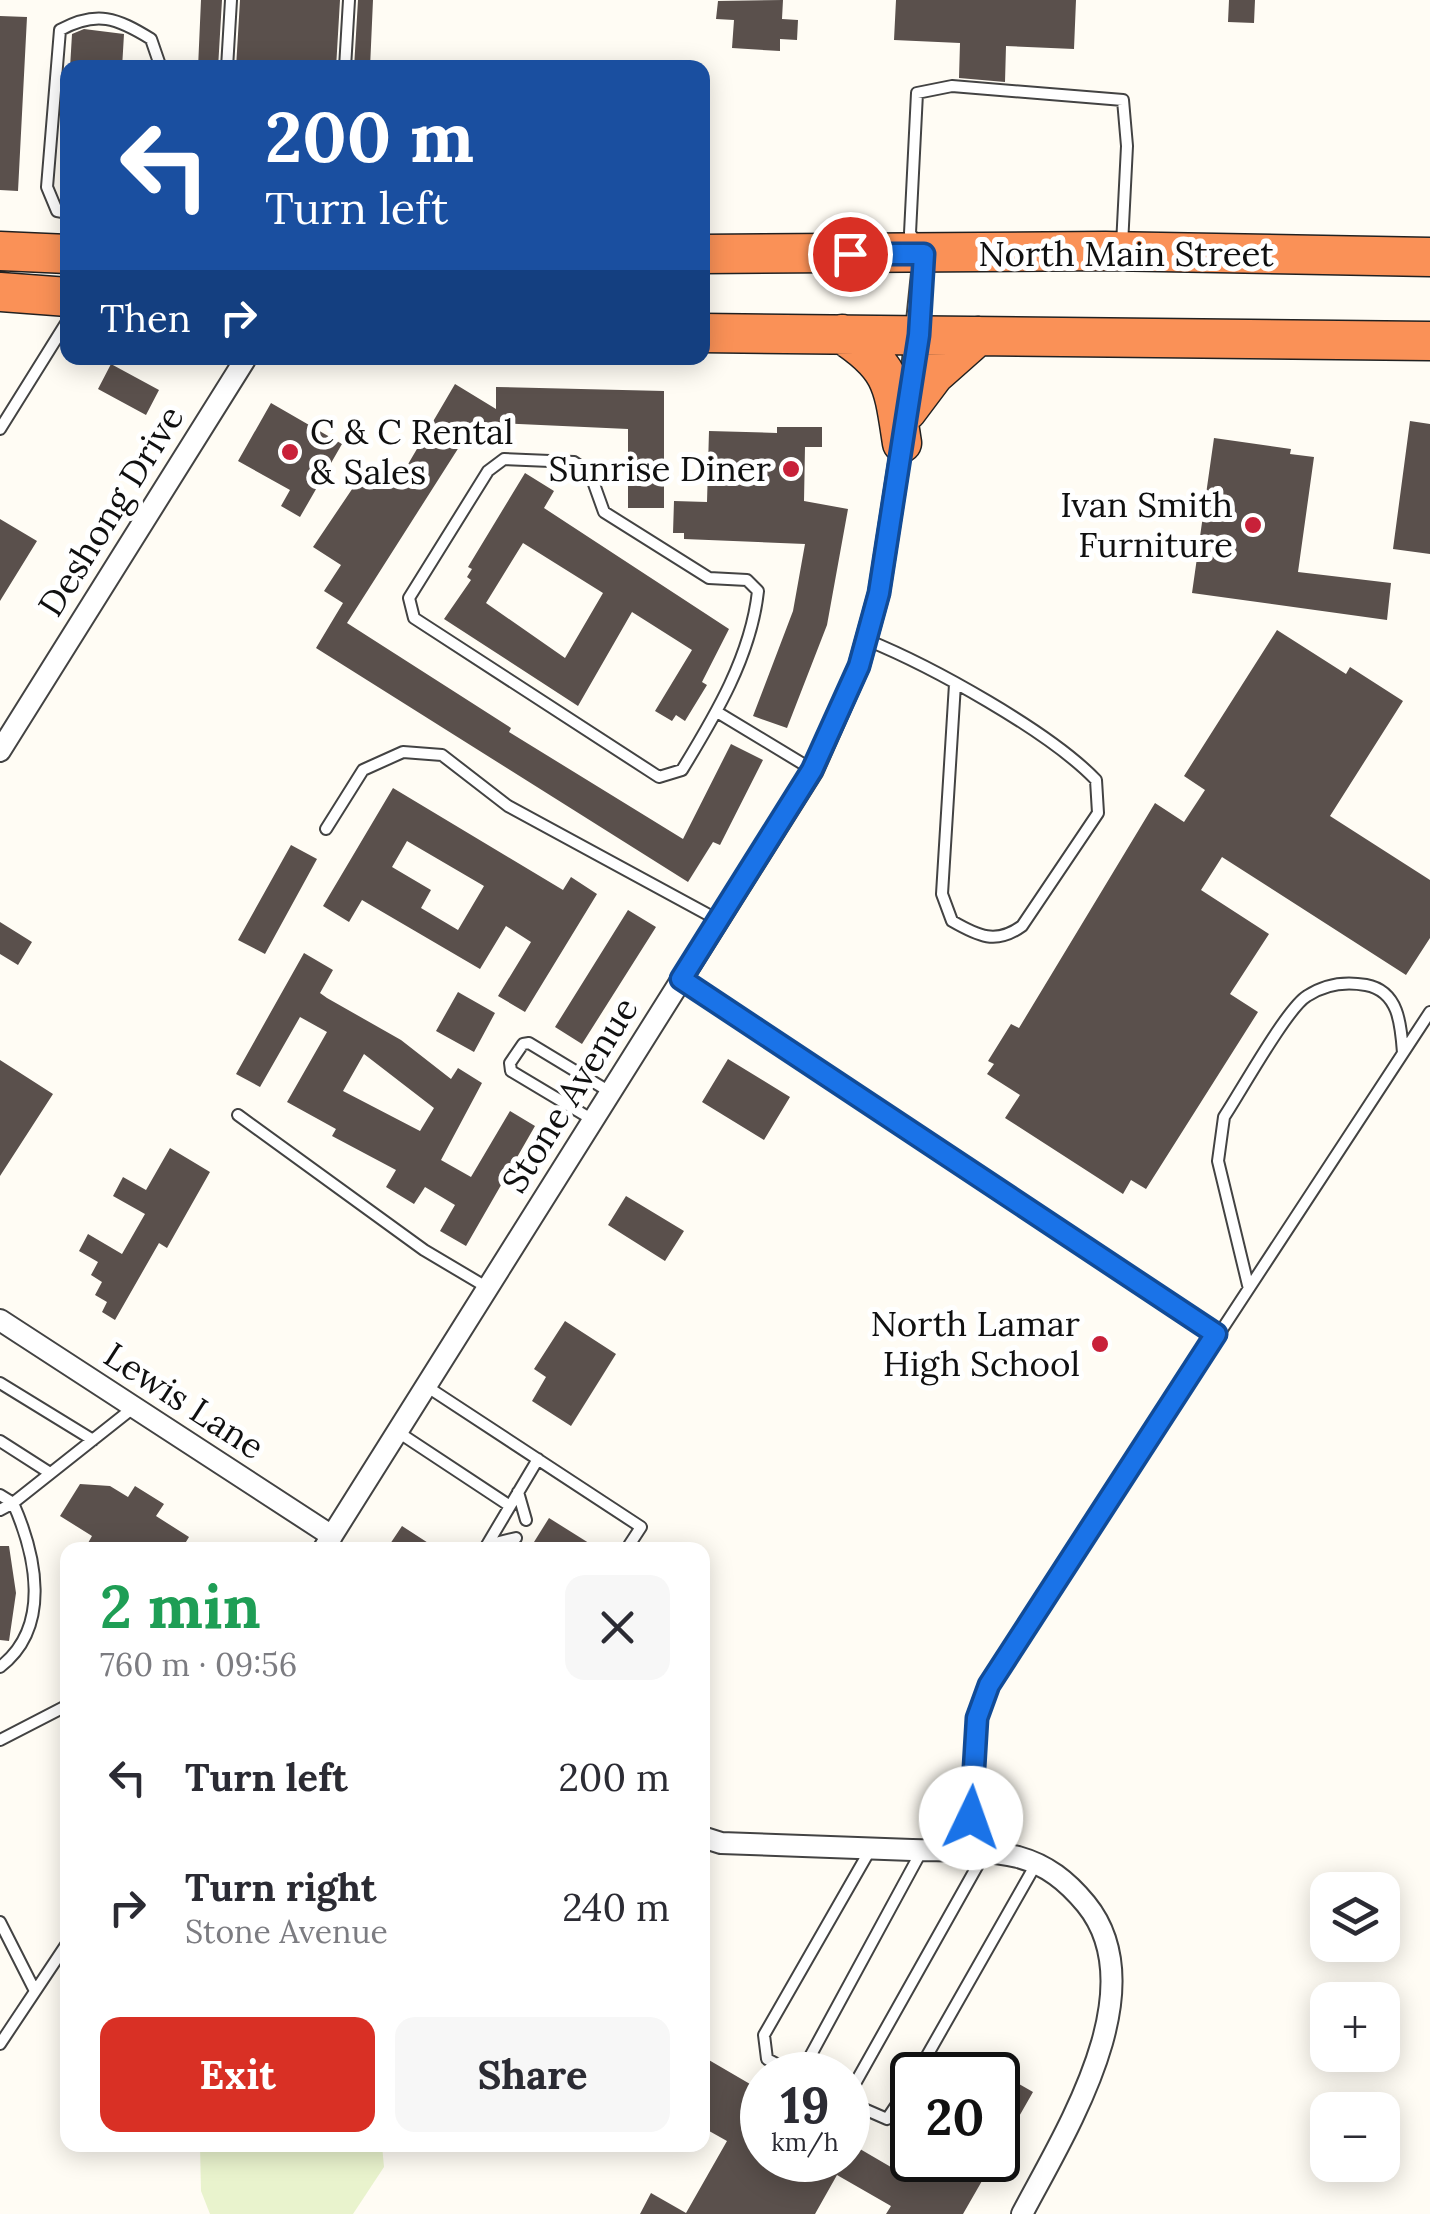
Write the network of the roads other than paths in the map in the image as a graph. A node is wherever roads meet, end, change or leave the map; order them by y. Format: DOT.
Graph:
graph roads {
  1 [pos="231,0"];
  2 [pos="348,0"];
  3 [pos="157,60"];
  4 [pos="227,60"];
  5 [pos="345,60"];
  6 [pos="60,212"];
  7 [pos="0,251"];
  8 [pos="1122,251"];
  9 [pos="60,254"];
  10 [pos="710,254"];
  11 [pos="924,254"];
  12 [pos="1430,257"];
  13 [pos="0,292"];
  14 [pos="60,296"];
  15 [pos="60,333"];
  16 [pos="710,334"];
  17 [pos="842,334"];
  18 [pos="919,335"];
  19 [pos="978,336"];
  20 [pos="1430,341"];
  21 [pos="242,365"];
  22 [pos="904,427"];
  23 [pos="0,429"];
  24 [pos="866,640"];
  25 [pos="955,684"];
  26 [pos="717,712"];
  27 [pos="0,751"];
  28 [pos="812,770"];
  29 [pos="326,829"];
  30 [pos="718,920"];
  31 [pos="681,979"];
  32 [pos="1430,1012"];
  33 [pos="1402,1054"];
  34 [pos="610,1092"];
  35 [pos="238,1114"];
  36 [pos="592,1120"];
  37 [pos="1248,1285"];
  38 [pos="488,1288"];
  39 [pos="0,1320"];
  40 [pos="1216,1334"];
  41 [pos="0,1383"];
  42 [pos="426,1386"];
  43 [pos="134,1407"];
  44 [pos="398,1432"];
  45 [pos="93,1440"];
  46 [pos="0,1441"];
  47 [pos="538,1460"];
  48 [pos="50,1474"];
  49 [pos="518,1492"];
  50 [pos="0,1496"];
  51 [pos="13,1503"];
  52 [pos="510,1506"];
  53 [pos="0,1510"];
  54 [pos="526,1520"];
  55 [pos="516,1538"];
  56 [pos="327,1542"];
  57 [pos="329,1542"];
  58 [pos="488,1542"];
  59 [pos="502,1542"];
  60 [pos="631,1542"];
  61 [pos="0,1667"];
  62 [pos="60,1709"];
  63 [pos="0,1740"];
  64 [pos="710,1839"];
  65 [pos="870,1848"];
  66 [pos="921,1850"];
  67 [pos="977,1852"];
  68 [pos="1036,1864"];
  69 [pos="0,1922"];
  70 [pos="60,1954"];
  71 [pos="35,1991"];
  72 [pos="0,2044"];
  73 [pos="766,2052"];
  74 [pos="811,2052"];
  75 [pos="929,2052"];
  76 [pos="870,2057"];
  77 [pos="1022,2214"];
  1 -- 4 [label="lane"];
  2 -- 5 [label="lane"];
  3 -- 6 [label="lane"];
  7 -- 9 [label="highway"];
  8 -- 11 [label="highway, North Main Street"];
  8 -- 11 [label="lane"];
  8 -- 12 [label="highway, North Main Street"];
  10 -- 11 [label="highway, North Main Street"];
  11 -- 18 [label="street, Stone Avenue"];
  13 -- 14 [label="highway"];
  15 -- 23 [label="lane"];
  16 -- 17 [label="highway"];
  17 -- 18 [label="highway"];
  17 -- 22 [label="highway"];
  18 -- 19 [label="highway"];
  18 -- 22 [label="street, Stone Avenue"];
  19 -- 20 [label="highway"];
  19 -- 22 [label="highway"];
  21 -- 27 [label="street, Deshong Drive"];
  22 -- 24 [label="street, Stone Avenue"];
  24 -- 25 [label="lane"];
  24 -- 28 [label="street, Stone Avenue"];
  25 -- 25 [label="lane"];
  26 -- 26 [label="lane"];
  26 -- 28 [label="lane"];
  28 -- 30 [label="street, Stone Avenue"];
  29 -- 30 [label="lane"];
  30 -- 31 [label="street, Stone Avenue"];
  31 -- 34 [label="street, Stone Avenue"];
  31 -- 40 [label="lane"];
  32 -- 33 [label="lane"];
  33 -- 37 [label="lane"];
  33 -- 37 [label="lane"];
  34 -- 36 [label="street, Stone Avenue"];
  34 -- 36 [label="lane"];
  35 -- 38 [label="lane"];
  36 -- 38 [label="street, Stone Avenue"];
  37 -- 40 [label="lane"];
  38 -- 42 [label="street, Stone Avenue"];
  39 -- 43 [label="street, Lewis Lane"];
  40 -- 67 [label="lane"];
  41 -- 45 [label="lane"];
  42 -- 44 [label="street, Stone Avenue"];
  42 -- 47 [label="lane"];
  43 -- 45 [label="lane"];
  43 -- 56 [label="street, Lewis Lane"];
  44 -- 52 [label="lane"];
  44 -- 57 [label="street, Stone Avenue"];
  45 -- 48 [label="lane"];
  46 -- 48 [label="lane"];
  47 -- 49 [label="lane"];
  47 -- 60 [label="lane"];
  48 -- 51 [label="lane"];
  49 -- 52 [label="lane"];
  49 -- 54 [label="lane"];
  50 -- 51 [label="lane"];
  51 -- 53 [label="lane"];
  51 -- 61 [label="lane"];
  52 -- 58 [label="lane"];
  55 -- 59 [label="lane"];
  62 -- 63 [label="lane"];
  64 -- 65 [label="street"];
  65 -- 66 [label="street"];
  65 -- 73 [label="lane"];
  66 -- 67 [label="street"];
  66 -- 74 [label="lane"];
  67 -- 68 [label="street"];
  67 -- 76 [label="lane"];
  68 -- 75 [label="lane"];
  68 -- 77 [label="street"];
  69 -- 71 [label="lane"];
  70 -- 71 [label="lane"];
  71 -- 72 [label="lane"];
}
